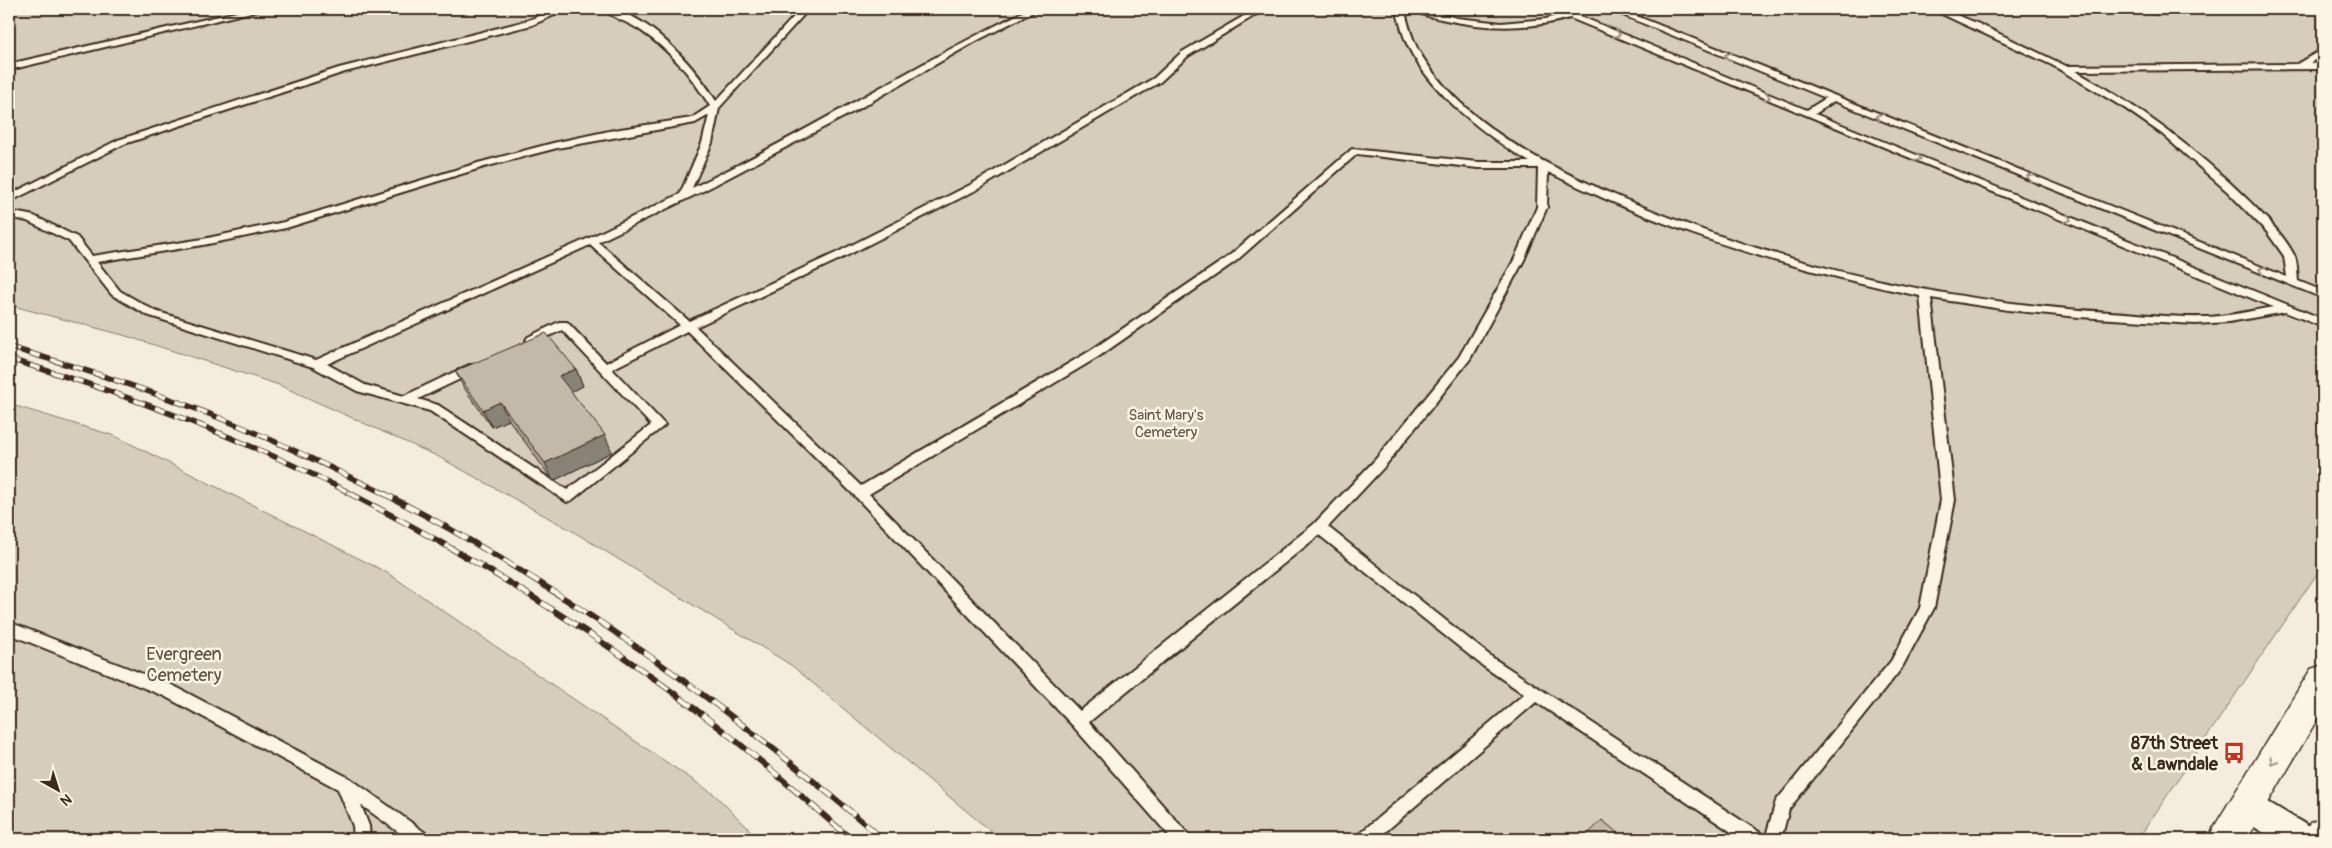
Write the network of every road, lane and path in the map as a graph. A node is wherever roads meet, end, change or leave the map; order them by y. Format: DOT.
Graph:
graph roads {
  1 [pos="260,9"];
  2 [pos="564,9"];
  3 [pos="607,9"];
  4 [pos="805,9"];
  5 [pos="1035,9"];
  6 [pos="1261,9"];
  7 [pos="1406,9"];
  8 [pos="1416,9"];
  9 [pos="1586,9"];
  10 [pos="1612,9"];
  11 [pos="1935,9"];
  12 [pos="1431,11"];
  13 [pos="1572,16"];
  14 [pos="2323,52"];
  15 [pos="2299,66"];
  16 [pos="2323,66"];
  17 [pos="9,67"];
  18 [pos="2067,68"];
  19 [pos="1833,98"];
  20 [pos="715,106"];
  21 [pos="1808,114"];
  22 [pos="1543,165"];
  23 [pos="684,196"];
  24 [pos="9,199"];
  25 [pos="9,214"];
  26 [pos="591,241"];
  27 [pos="89,260"];
  28 [pos="2293,282"];
  29 [pos="1926,294"];
  30 [pos="2323,295"];
  31 [pos="2287,308"];
  32 [pos="2323,323"];
  33 [pos="688,326"];
  34 [pos="520,346"];
  35 [pos="484,363"];
  36 [pos="316,364"];
  37 [pos="605,368"];
  38 [pos="406,400"];
  39 [pos="860,493"];
  40 [pos="1319,528"];
  41 [pos="9,628"];
  42 [pos="2323,679"];
  43 [pos="1535,693"];
  44 [pos="1079,721"];
  45 [pos="345,784"];
  46 [pos="2247,806"];
  47 [pos="2323,835"];
  48 [pos="362,839"];
  49 [pos="421,839"];
  50 [pos="1182,839"];
  51 [pos="1365,839"];
  52 [pos="1756,839"];
  53 [pos="1773,839"];
  54 [pos="2227,839"];
  55 [pos="2302,839"];
  56 [pos="2321,839"];
  1 -- 17 [label="lane"];
  2 -- 24 [label="lane"];
  3 -- 20 [label="lane"];
  4 -- 20 [label="lane"];
  5 -- 23 [label="lane"];
  6 -- 33 [label="lane"];
  7 -- 22 [label="lane"];
  8 -- 12 [label="lane"];
  9 -- 13 [label="lane"];
  19 -- 10 [label="lane, one-way"];
  11 -- 18 [label="lane"];
  12 -- 13 [label="lane"];
  13 -- 21 [label="lane, one-way"];
  14 -- 15 [label="lane"];
  15 -- 16 [label="lane"];
  15 -- 18 [label="lane"];
  18 -- 28 [label="lane"];
  19 -- 21 [label="lane"];
  28 -- 19 [label="lane, one-way"];
  20 -- 23 [label="lane"];
  20 -- 27 [label="lane"];
  21 -- 31 [label="lane, one-way"];
  22 -- 29 [label="lane"];
  22 -- 39 [label="lane"];
  22 -- 40 [label="lane"];
  23 -- 26 [label="lane"];
  25 -- 27 [label="lane"];
  26 -- 33 [label="lane"];
  26 -- 36 [label="lane"];
  27 -- 36 [label="lane"];
  28 -- 30 [label="lane"];
  29 -- 31 [label="lane"];
  29 -- 53 [label="lane"];
  31 -- 32 [label="lane"];
  33 -- 37 [label="lane"];
  33 -- 39 [label="lane"];
  34 -- 37 [label="lane"];
  35 -- 38 [label="lane"];
  36 -- 38 [label="lane"];
  37 -- 38 [label="lane"];
  39 -- 44 [label="lane"];
  40 -- 43 [label="lane"];
  40 -- 44 [label="lane"];
  41 -- 45 [label="lane"];
  42 -- 46 [label="main road, one-way"];
  43 -- 51 [label="lane"];
  43 -- 52 [label="lane"];
  44 -- 50 [label="lane"];
  45 -- 48 [label="lane"];
  45 -- 49 [label="lane"];
  46 -- 54 [label="main road"];
  46 -- 55 [label="street"];
  47 -- 56 [label="main road"];
}
